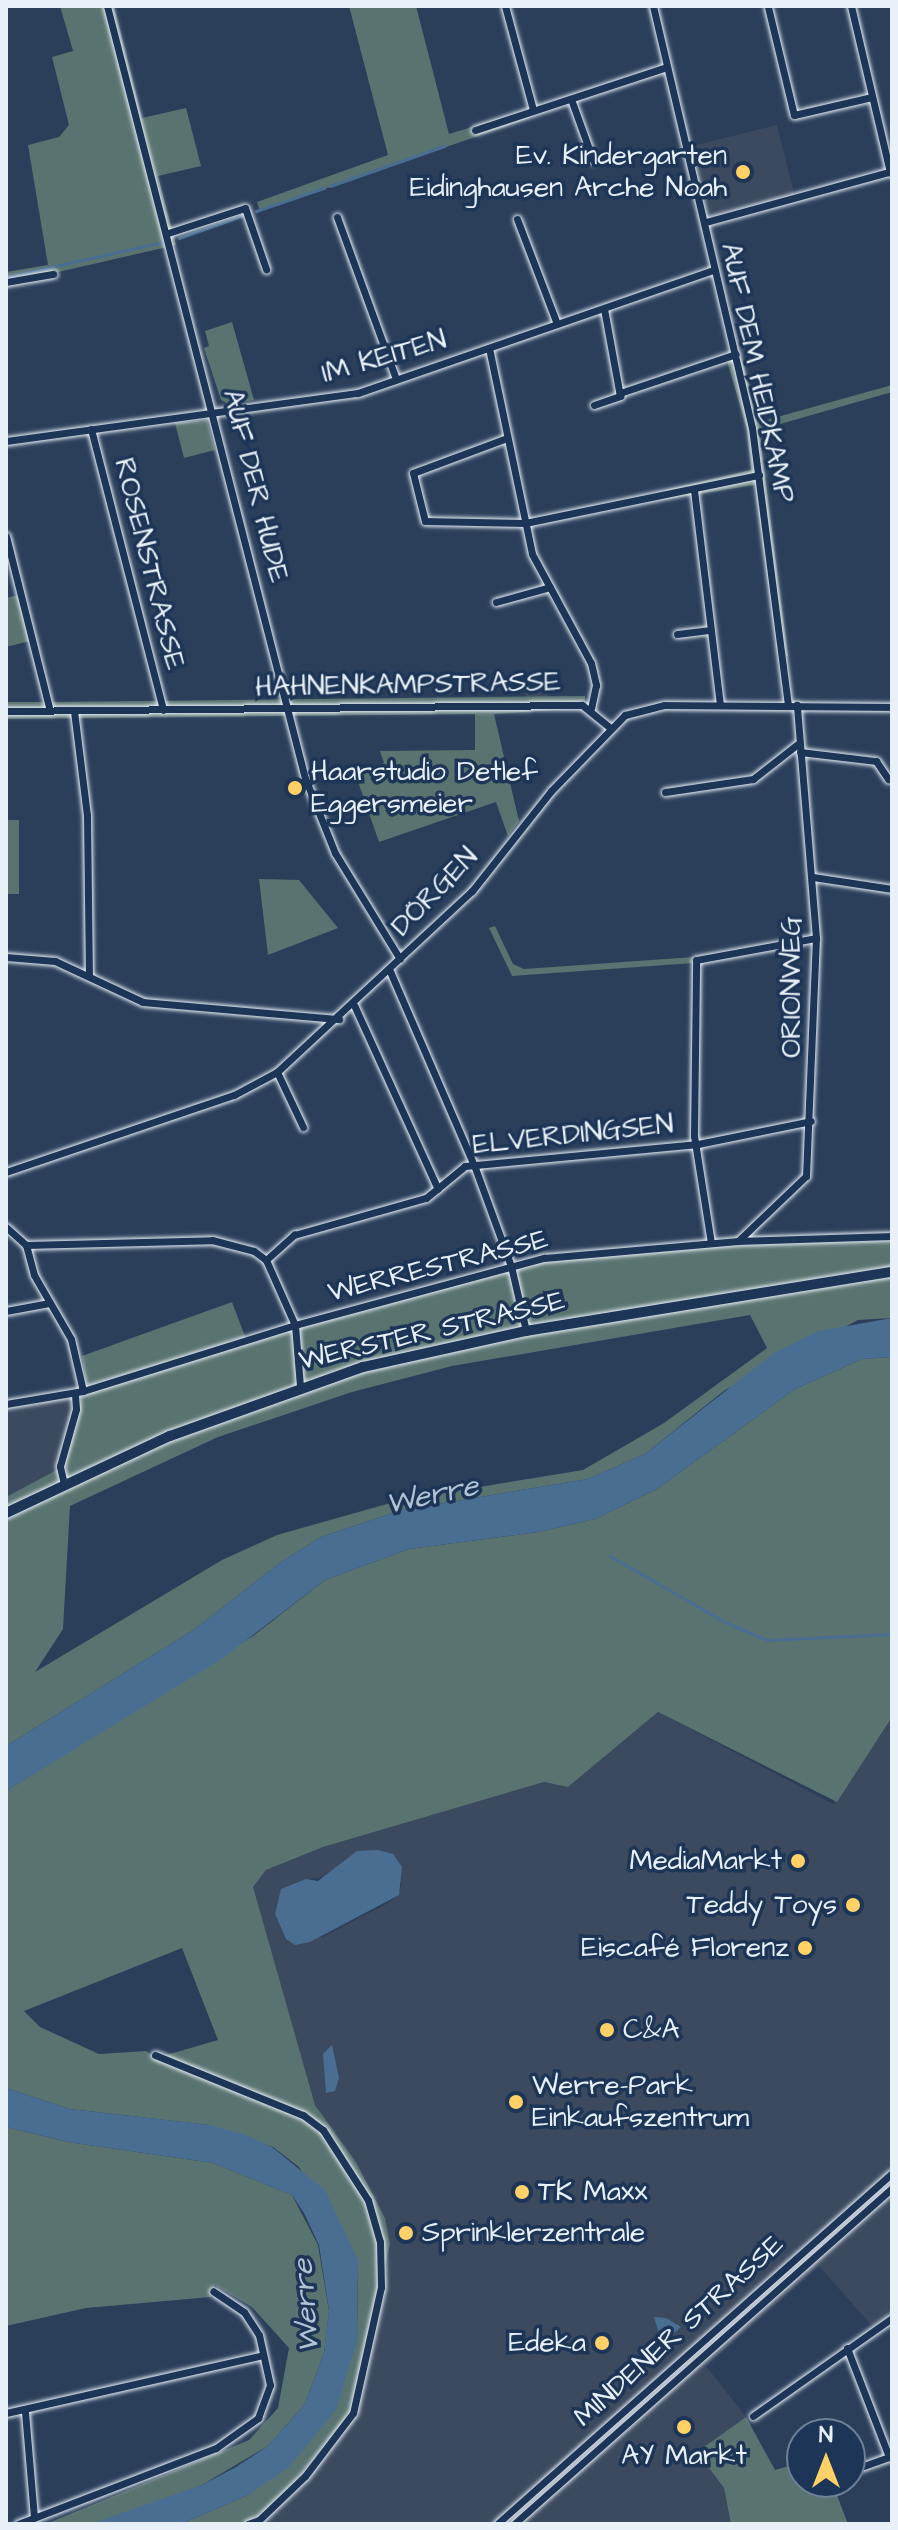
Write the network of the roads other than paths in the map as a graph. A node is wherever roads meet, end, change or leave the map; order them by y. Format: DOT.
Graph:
graph roads {
  1 [pos="107,6"];
  2 [pos="505,6"];
  3 [pos="653,6"];
  4 [pos="769,6"];
  5 [pos="851,6"];
  6 [pos="667,67"];
  7 [pos="872,97"];
  8 [pos="571,99"];
  9 [pos="533,110"];
  10 [pos="475,130"];
  11 [pos="593,160"];
  12 [pos="891,172"];
  13 [pos="337,217"];
  14 [pos="517,219"];
  15 [pos="706,222"];
  16 [pos="168,233"];
  17 [pos="171,245"];
  18 [pos="160,247"];
  19 [pos="266,269"];
  20 [pos="714,270"];
  21 [pos="53,274"];
  22 [pos="6,282"];
  23 [pos="604,309"];
  24 [pos="557,324"];
  25 [pos="489,348"];
  26 [pos="736,354"];
  27 [pos="396,379"];
  28 [pos="620,393"];
  29 [pos="594,405"];
  30 [pos="213,414"];
  31 [pos="91,429"];
  32 [pos="507,438"];
  33 [pos="6,441"];
  34 [pos="759,475"];
  35 [pos="694,490"];
  36 [pos="525,523"];
  37 [pos="6,536"];
  38 [pos="550,587"];
  39 [pos="496,602"];
  40 [pos="711,630"];
  41 [pos="677,634"];
  42 [pos="720,704"];
  43 [pos="792,705"];
  44 [pos="288,707"];
  45 [pos="892,707"];
  46 [pos="591,708"];
  47 [pos="163,710"];
  48 [pos="6,711"];
  49 [pos="50,711"];
  50 [pos="74,711"];
  51 [pos="609,727"];
  52 [pos="799,748"];
  53 [pos="888,779"];
  54 [pos="665,792"];
  55 [pos="813,877"];
  56 [pos="892,889"];
  57 [pos="816,938"];
  58 [pos="6,957"];
  59 [pos="400,959"];
  60 [pos="389,969"];
  61 [pos="89,976"];
  62 [pos="354,1005"];
  63 [pos="339,1019"];
  64 [pos="277,1072"];
  65 [pos="811,1121"];
  66 [pos="303,1127"];
  67 [pos="698,1144"];
  68 [pos="474,1165"];
  69 [pos="6,1172"];
  70 [pos="438,1189"];
  71 [pos="6,1227"];
  72 [pos="892,1236"];
  73 [pos="738,1241"];
  74 [pos="711,1243"];
  75 [pos="26,1245"];
  76 [pos="266,1260"];
  77 [pos="511,1266"];
  78 [pos="892,1272"];
  79 [pos="49,1303"];
  80 [pos="6,1311"];
  81 [pos="295,1325"];
  82 [pos="526,1331"];
  83 [pos="300,1386"];
  84 [pos="79,1392"];
  85 [pos="6,1404"];
  86 [pos="64,1484"];
  87 [pos="6,1513"];
  88 [pos="155,2055"];
  89 [pos="892,2173"];
  90 [pos="892,2188"];
  91 [pos="213,2291"];
  92 [pos="892,2318"];
  93 [pos="847,2348"];
  94 [pos="259,2356"];
  95 [pos="25,2412"];
  96 [pos="6,2413"];
  97 [pos="753,2416"];
  98 [pos="892,2440"];
  99 [pos="883,2443"];
  100 [pos="866,2465"];
  101 [pos="34,2518"];
  102 [pos="260,2522"];
  103 [pos="18,2524"];
  104 [pos="248,2524"];
  105 [pos="497,2524"];
  106 [pos="514,2524"];
  1 -- 16 [label="street, AUF DER HUDE"];
  2 -- 9 [label="street"];
  3 -- 6 [label="street, AUF DEM HEIDKAMP"];
  4 -- 7 [label="street"];
  5 -- 7 [label="street"];
  6 -- 8 [label="street"];
  6 -- 15 [label="street, AUF DEM HEIDKAMP"];
  7 -- 12 [label="street"];
  8 -- 9 [label="street"];
  8 -- 11 [label="street"];
  9 -- 10 [label="street"];
  12 -- 15 [label="street"];
  13 -- 27 [label="street"];
  14 -- 24 [label="street"];
  15 -- 20 [label="street, AUF DEM HEIDKAMP"];
  16 -- 17 [label="street, AUF DER HUDE"];
  16 -- 19 [label="street"];
  17 -- 18 [label="street"];
  17 -- 30 [label="street, AUF DER HUDE"];
  20 -- 23 [label="street, IM KEITEN"];
  20 -- 26 [label="street, AUF DEM HEIDKAMP"];
  21 -- 22 [label="street"];
  23 -- 24 [label="street, IM KEITEN"];
  23 -- 28 [label="street"];
  24 -- 25 [label="street, IM KEITEN"];
  25 -- 27 [label="street, IM KEITEN"];
  25 -- 32 [label="street"];
  26 -- 28 [label="street"];
  26 -- 34 [label="street, AUF DEM HEIDKAMP"];
  27 -- 30 [label="street, IM KEITEN"];
  28 -- 29 [label="street"];
  30 -- 31 [label="street, IM KEITEN"];
  30 -- 44 [label="street, AUF DER HUDE"];
  31 -- 33 [label="street, IM KEITEN"];
  31 -- 47 [label="street, ROSENSTRASSE"];
  32 -- 36 [label="street"];
  32 -- 36 [label="street"];
  34 -- 35 [label="street"];
  34 -- 43 [label="street, AUF DEM HEIDKAMP"];
  35 -- 36 [label="street"];
  35 -- 40 [label="street"];
  36 -- 38 [label="street"];
  37 -- 49 [label="street"];
  38 -- 39 [label="street"];
  38 -- 46 [label="street"];
  40 -- 41 [label="street"];
  40 -- 42 [label="street"];
  42 -- 43 [label="street"];
  42 -- 51 [label="street"];
  43 -- 45 [label="street"];
  43 -- 52 [label="street, ORIONWEG"];
  44 -- 46 [label="street, HAHNENKAMPSTRASSE"];
  44 -- 47 [label="street, HAHNENKAMPSTRASSE"];
  44 -- 59 [label="street, AUF DER HUDE"];
  46 -- 51 [label="street, HAHNENKAMPSTRASSE"];
  47 -- 50 [label="street, HAHNENKAMPSTRASSE"];
  48 -- 49 [label="street, HAHNENKAMPSTRASSE"];
  49 -- 50 [label="street, HAHNENKAMPSTRASSE"];
  50 -- 61 [label="street"];
  51 -- 59 [label="street, DÖRGEN"];
  52 -- 53 [label="street"];
  52 -- 54 [label="street"];
  52 -- 55 [label="street, ORIONWEG"];
  55 -- 56 [label="street"];
  55 -- 57 [label="street, ORIONWEG"];
  57 -- 65 [label="street, ORIONWEG"];
  57 -- 67 [label="street"];
  58 -- 61 [label="street"];
  59 -- 60 [label="street, DÖRGEN"];
  60 -- 62 [label="street, DÖRGEN"];
  60 -- 68 [label="street"];
  61 -- 63 [label="street"];
  62 -- 63 [label="street, DÖRGEN"];
  62 -- 70 [label="street"];
  63 -- 64 [label="street, DÖRGEN"];
  64 -- 66 [label="street"];
  64 -- 69 [label="street, DÖRGEN"];
  65 -- 67 [label="street, ELVERDINGSEN"];
  65 -- 73 [label="street, ORIONWEG"];
  67 -- 68 [label="street, ELVERDINGSEN"];
  67 -- 74 [label="street"];
  68 -- 70 [label="street, ELVERDINGSEN"];
  68 -- 77 [label="street"];
  70 -- 76 [label="street, ELVERDINGSEN"];
  71 -- 75 [label="street"];
  72 -- 73 [label="street, WERRESTRASSE"];
  73 -- 74 [label="street, WERRESTRASSE"];
  74 -- 77 [label="street, WERRESTRASSE"];
  75 -- 76 [label="street"];
  75 -- 79 [label="street"];
  76 -- 81 [label="street"];
  77 -- 81 [label="street, WERRESTRASSE"];
  77 -- 82 [label="street"];
  78 -- 82 [label="main road, WERSTER STRASSE"];
  79 -- 80 [label="street"];
  79 -- 84 [label="street"];
  81 -- 83 [label="street"];
  81 -- 84 [label="street, WERRESTRASSE"];
  82 -- 83 [label="main road, WERSTER STRASSE"];
  83 -- 86 [label="main road, WERSTER STRASSE"];
  84 -- 85 [label="street, WERRESTRASSE"];
  84 -- 86 [label="street"];
  86 -- 87 [label="main road, WERSTER STRASSE"];
  88 -- 102 [label="street"];
  89 -- 105 [label="street, MINDENER STRASSE"];
  90 -- 106 [label="street, MINDENER STRASSE"];
  91 -- 94 [label="street"];
  92 -- 93 [label="street"];
  93 -- 97 [label="street"];
  93 -- 99 [label="street"];
  94 -- 95 [label="street"];
  94 -- 101 [label="street"];
  95 -- 96 [label="street"];
  95 -- 101 [label="street"];
  98 -- 99 [label="street"];
  99 -- 100 [label="street"];
  101 -- 103 [label="street"];
  102 -- 104 [label="street"];
}
